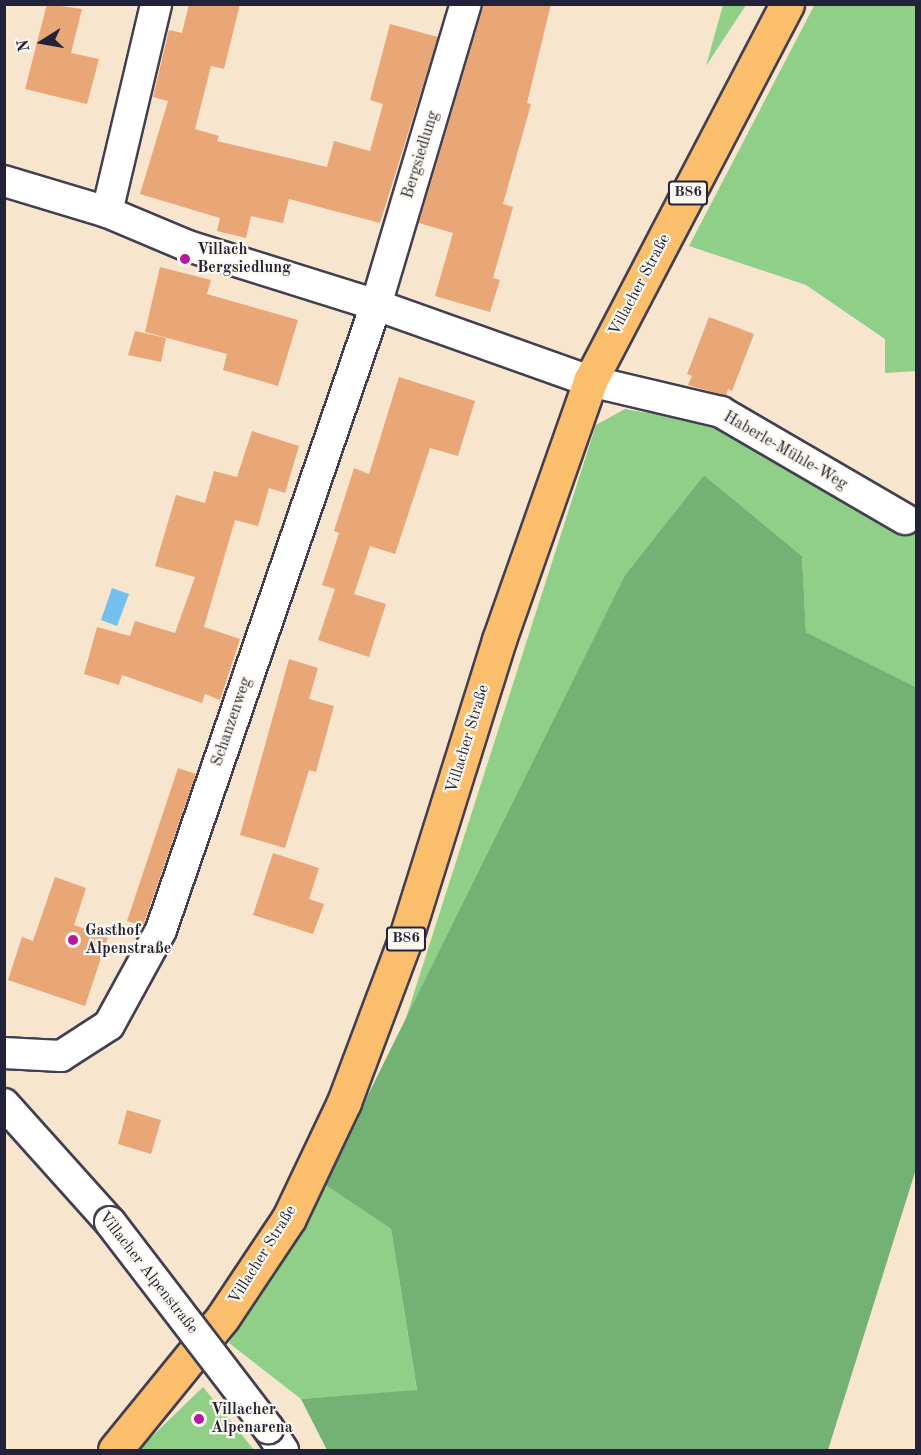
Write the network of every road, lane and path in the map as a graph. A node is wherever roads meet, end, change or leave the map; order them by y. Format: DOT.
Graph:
graph roads {
  1 [pos="156,4"];
  2 [pos="466,4"];
  3 [pos="788,4"];
  4 [pos="4,182"];
  5 [pos="107,212"];
  6 [pos="376,305"];
  7 [pos="590,381"];
  8 [pos="905,519"];
  9 [pos="4,1053"];
  10 [pos="4,1104"];
  11 [pos="276,1439"];
  12 [pos="115,1450"];
  1 -- 5 [label="street"];
  2 -- 6 [label="street, Bergsiedlung"];
  3 -- 7 [label="main road, Villacher Straße / B86"];
  4 -- 5 [label="street"];
  5 -- 6 [label="street"];
  6 -- 7 [label="street"];
  6 -- 9 [label="street, Schanzenweg"];
  7 -- 8 [label="street, Haberle-Mühle-Weg"];
  7 -- 12 [label="main road, Villacher Straße / B86"];
  10 -- 11 [label="street, Villacher Alpenstraße, bridge"];
}
